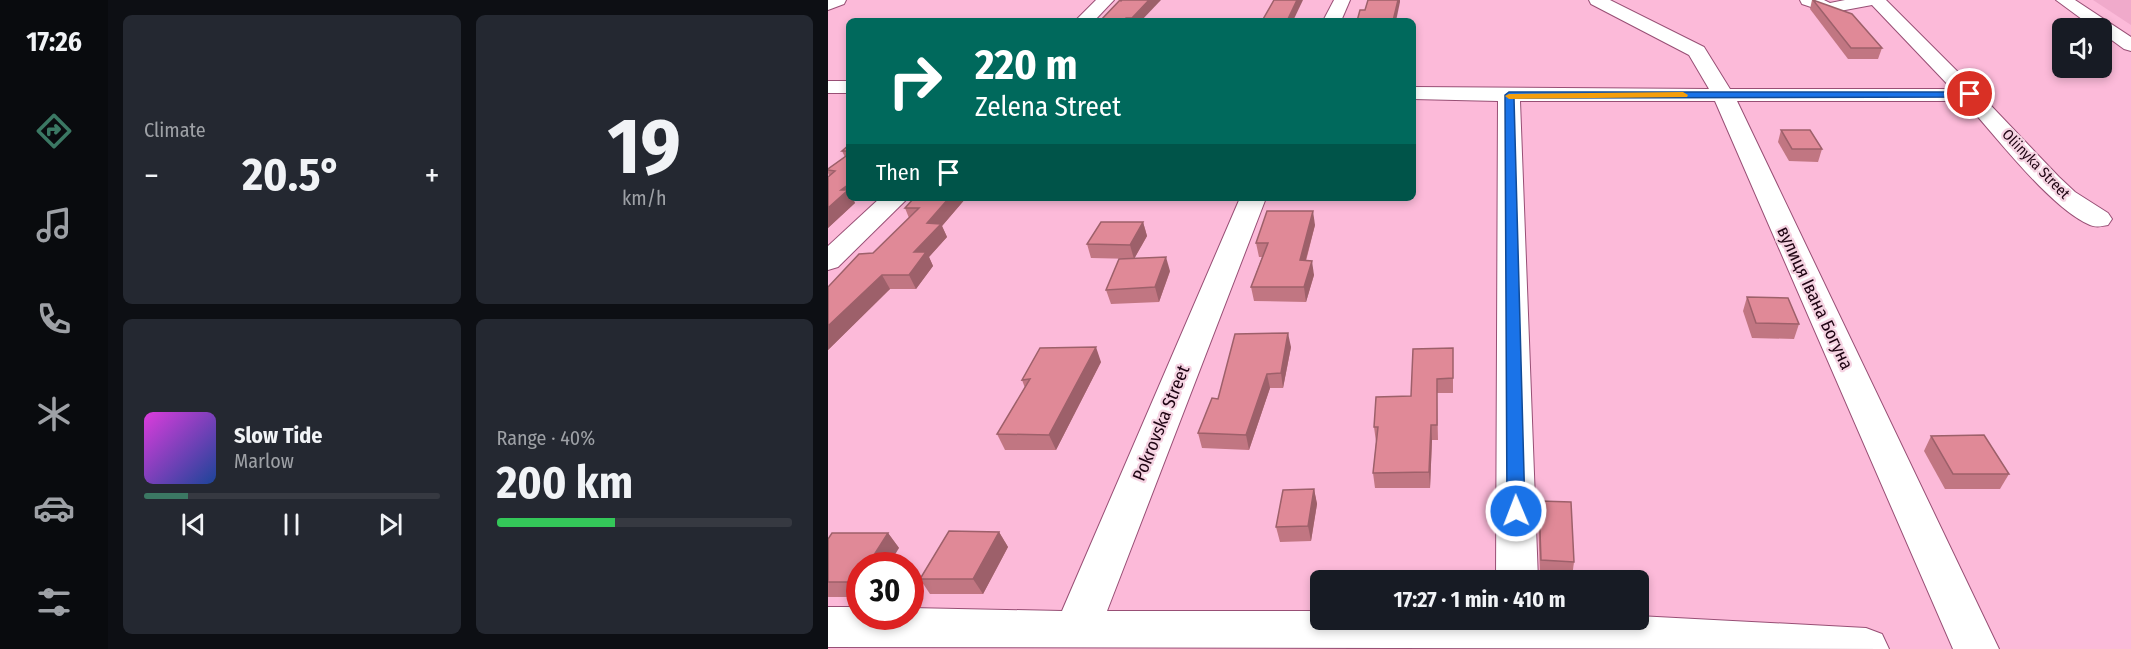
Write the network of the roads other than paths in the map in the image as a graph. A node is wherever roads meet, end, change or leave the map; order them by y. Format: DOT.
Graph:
graph roads {
  1 [pos="838,0"];
  2 [pos="1106,0"];
  3 [pos="1342,0"];
  4 [pos="1597,0"];
  5 [pos="1808,0"];
  6 [pos="1875,0"];
  7 [pos="2064,0"];
  8 [pos="828,5"];
  9 [pos="1087,18"];
  10 [pos="1333,18"];
  11 [pos="2131,45"];
  12 [pos="828,87"];
  13 [pos="846,87"];
  14 [pos="1416,93"];
  15 [pos="1970,94"];
  16 [pos="1509,95"];
  17 [pos="1723,95"];
  18 [pos="892,201"];
  19 [pos="1252,201"];
  20 [pos="2099,219"];
  21 [pos="828,261"];
  22 [pos="1517,570"];
  23 [pos="828,627"];
  24 [pos="1380,630"];
  25 [pos="1590,630"];
  26 [pos="1077,641"];
  27 [pos="1866,649"];
  28 [pos="1976,649"];
  1 -- 8 [label="street"];
  2 -- 9 [label="street"];
  3 -- 10 [label="street"];
  4 -- 17 [label="street, вулиця Івана Богуна"];
  5 -- 6 [label="street"];
  6 -- 15 [label="street, Oliinyka Street"];
  7 -- 11 [label="street"];
  12 -- 13 [label="street"];
  14 -- 16 [label="street"];
  15 -- 17 [label="street"];
  15 -- 20 [label="street, Oliinyka Street"];
  16 -- 17 [label="street"];
  16 -- 22 [label="street"];
  17 -- 28 [label="street, вулиця Івана Богуна"];
  18 -- 21 [label="street"];
  19 -- 26 [label="street, Pokrovska Street"];
  23 -- 26 [label="street"];
  24 -- 26 [label="street"];
  25 -- 27 [label="street"];
}
